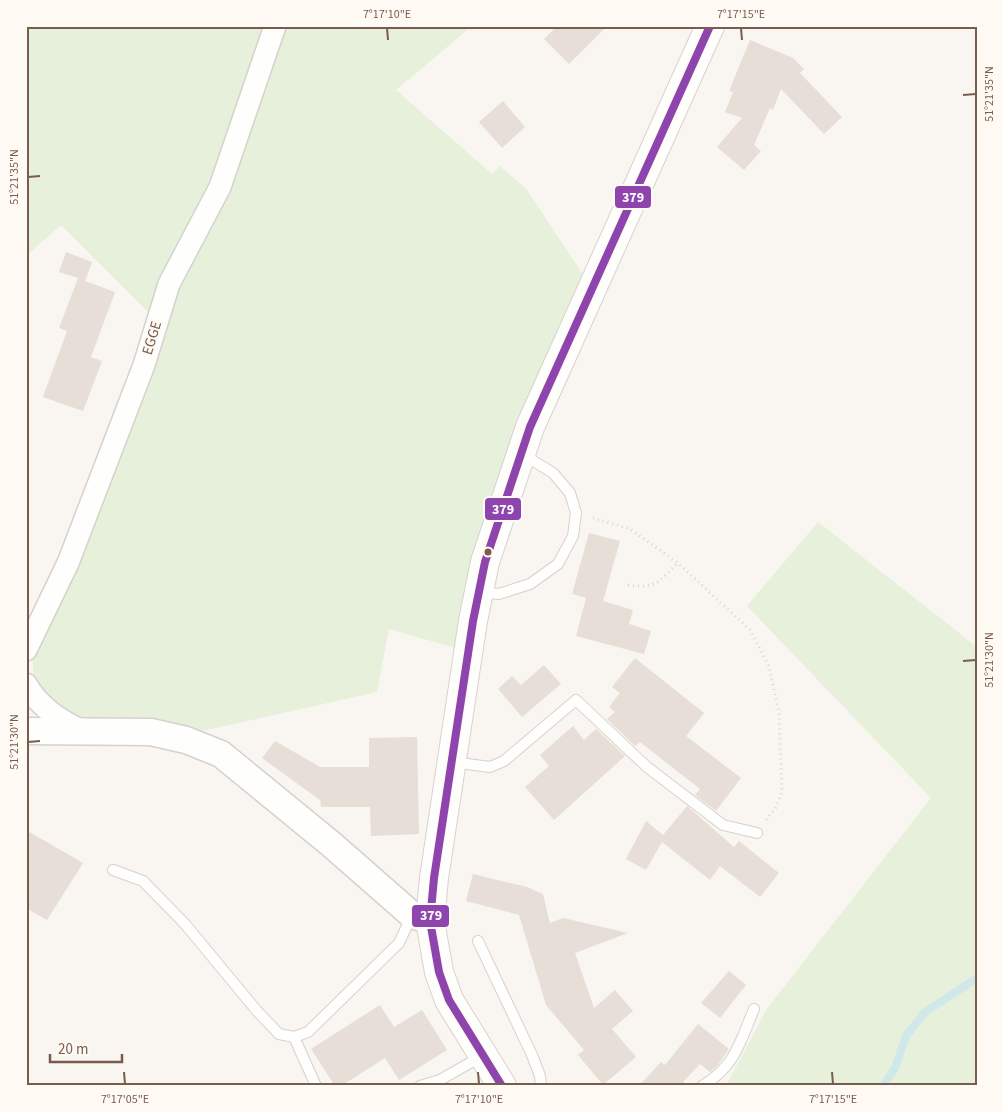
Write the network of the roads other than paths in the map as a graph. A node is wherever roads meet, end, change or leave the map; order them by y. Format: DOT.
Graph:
graph roads {
  1 [pos="275,26"];
  2 [pos="710,26"];
  3 [pos="521,453"];
  4 [pos="479,592"];
  5 [pos="26,650"];
  6 [pos="26,684"];
  7 [pos="26,731"];
  8 [pos="83,731"];
  9 [pos="451,762"];
  10 [pos="757,833"];
  11 [pos="113,870"];
  12 [pos="421,918"];
  13 [pos="478,941"];
  14 [pos="754,1009"];
  15 [pos="294,1037"];
  16 [pos="482,1056"];
  17 [pos="316,1086"];
  18 [pos="420,1086"];
  19 [pos="502,1086"];
  20 [pos="541,1086"];
  21 [pos="702,1086"];
  1 -- 5 [label="street, EGGE"];
  2 -- 3 [label="main road"];
  3 -- 4 [label="main road"];
  3 -- 4 [label="lane"];
  4 -- 9 [label="main road"];
  6 -- 8 [label="street"];
  7 -- 8 [label="street"];
  8 -- 12 [label="street"];
  9 -- 10 [label="lane"];
  9 -- 12 [label="main road"];
  11 -- 15 [label="lane"];
  12 -- 15 [label="lane"];
  12 -- 16 [label="main road"];
  13 -- 20 [label="lane"];
  14 -- 21 [label="lane"];
  15 -- 17 [label="lane"];
  16 -- 18 [label="lane"];
  16 -- 19 [label="main road"];
}
